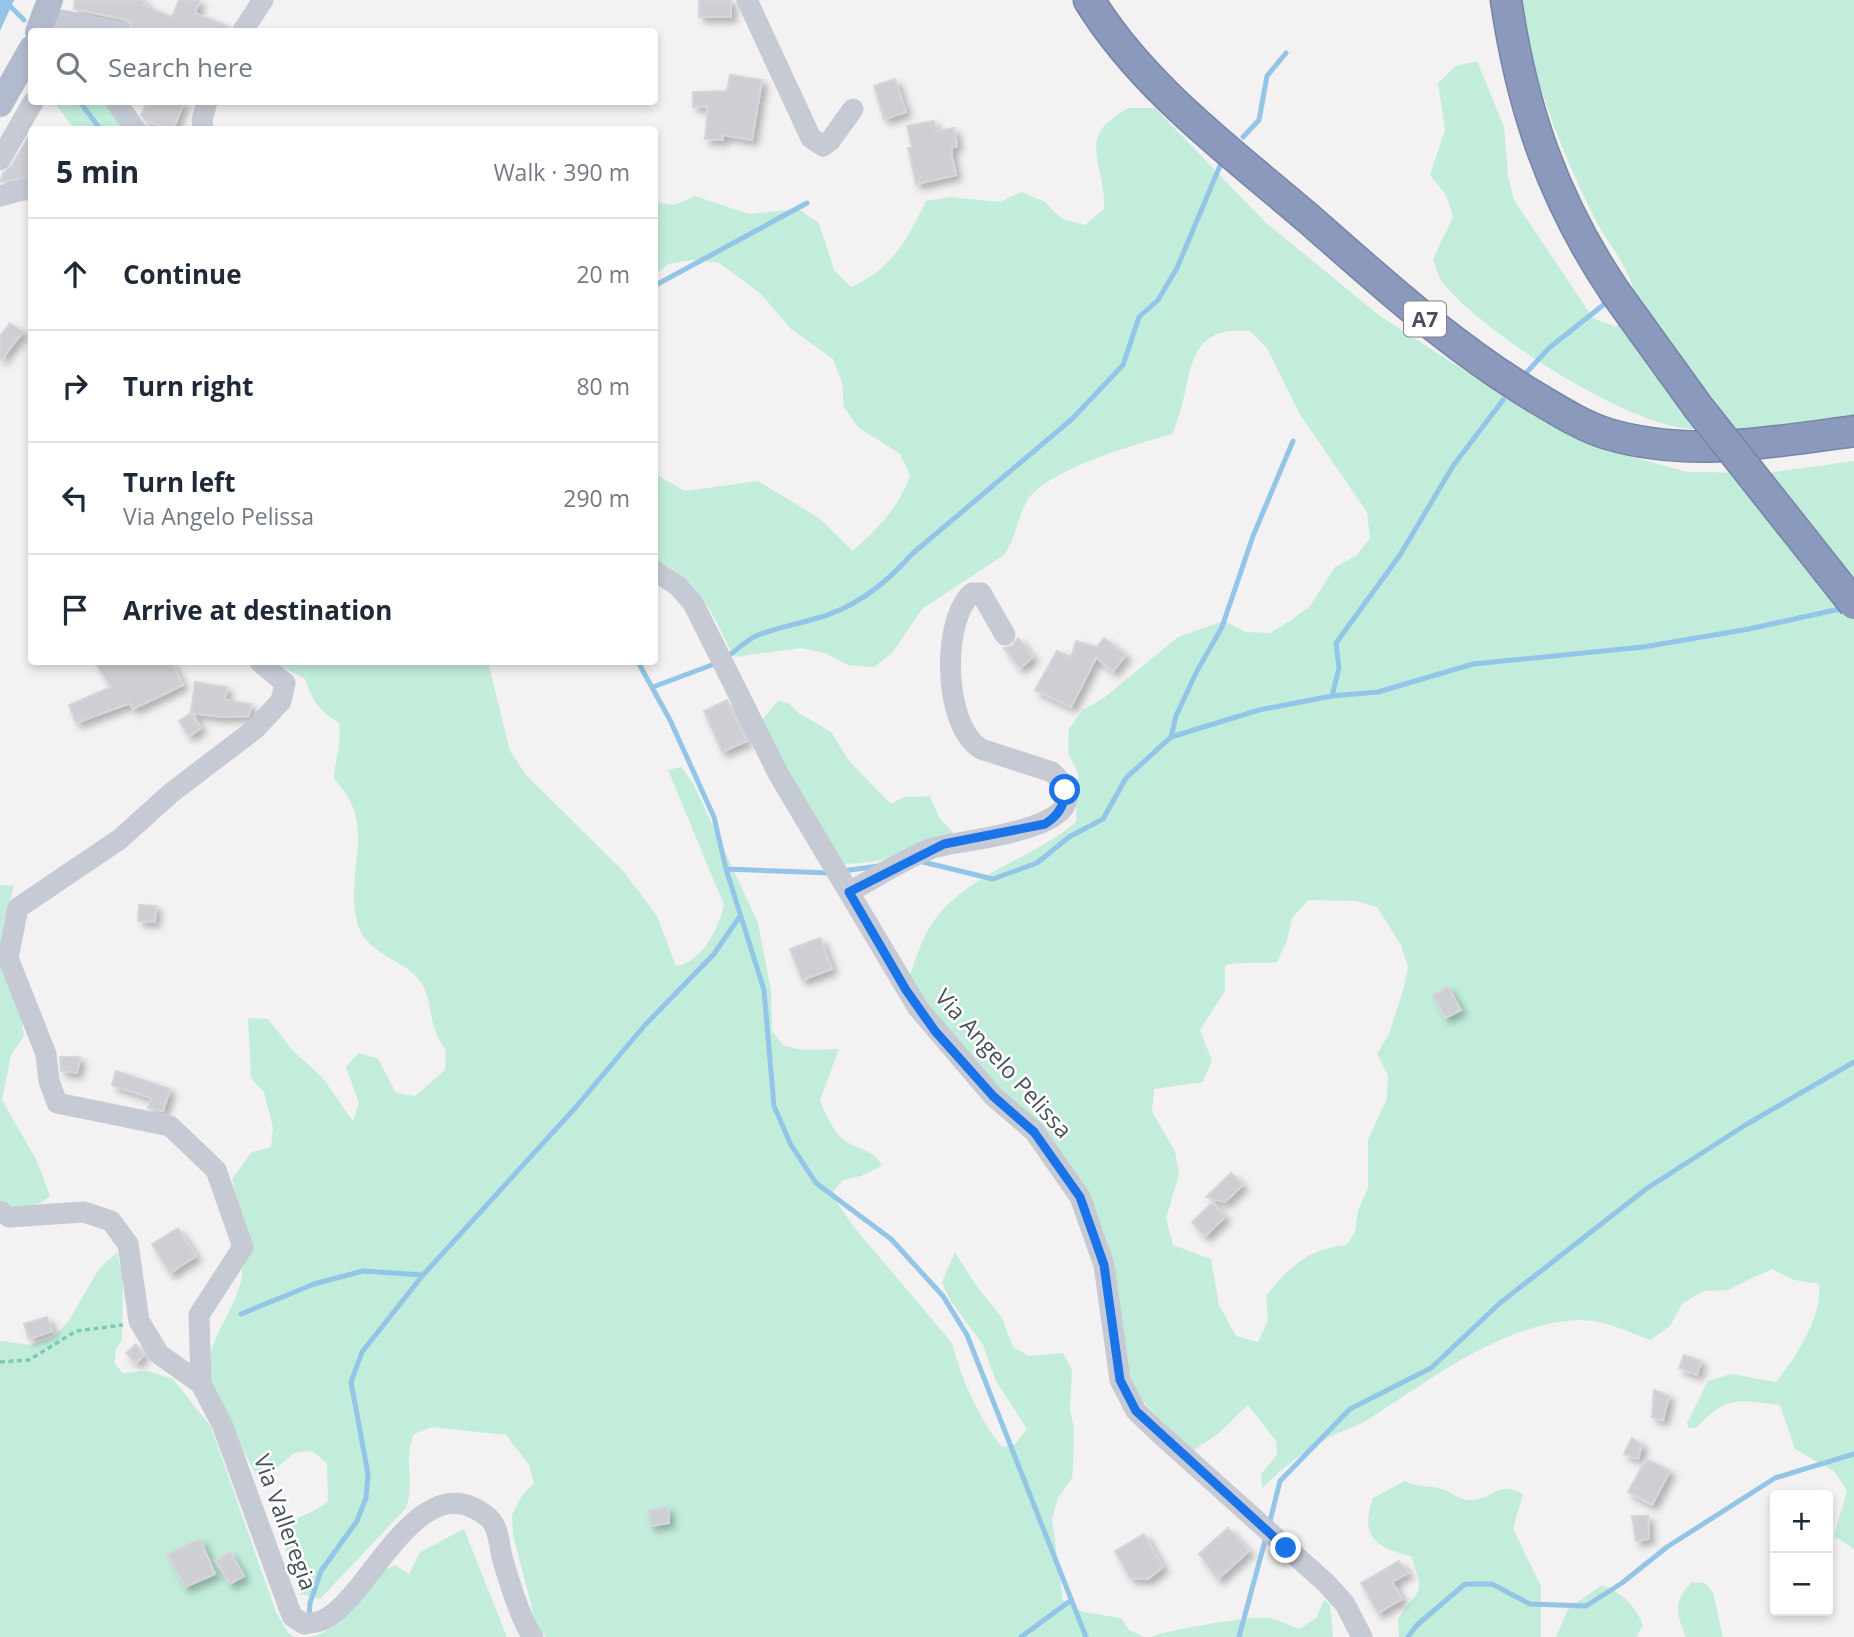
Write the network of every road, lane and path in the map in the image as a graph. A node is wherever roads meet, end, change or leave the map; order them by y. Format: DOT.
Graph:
graph roads {
  1 [pos="263,0"];
  2 [pos="747,0"];
  3 [pos="1088,0"];
  4 [pos="1506,0"];
  5 [pos="53,17"];
  6 [pos="103,28"];
  7 [pos="245,28"];
  8 [pos="25,78"];
  9 [pos="0,104"];
  10 [pos="31,105"];
  11 [pos="118,105"];
  12 [pos="207,105"];
  13 [pos="853,108"];
  14 [pos="133,126"];
  15 [pos="203,126"];
  16 [pos="0,160"];
  17 [pos="28,190"];
  18 [pos="0,197"];
  19 [pos="1854,431"];
  20 [pos="658,573"];
  21 [pos="1854,604"];
  22 [pos="1006,635"];
  23 [pos="264,665"];
  24 [pos="849,892"];
  25 [pos="0,1211"];
  26 [pos="139,1321"];
  27 [pos="0,1362"];
  28 [pos="201,1384"];
  29 [pos="533,1637"];
  30 [pos="1362,1637"];
  1 -- 7 [label="street"];
  2 -- 13 [label="street"];
  3 -- 19 [label="highway, A7"];
  4 -- 21 [label="highway, bridge"];
  5 -- 6 [label="street"];
  8 -- 9 [label="main road"];
  10 -- 16 [label="street"];
  11 -- 14 [label="street"];
  12 -- 15 [label="street"];
  17 -- 18 [label="street"];
  20 -- 24 [label="street, Via Angelo Pelissa"];
  22 -- 24 [label="street"];
  23 -- 28 [label="street"];
  24 -- 30 [label="street, Via Angelo Pelissa"];
  25 -- 26 [label="street, Via Valleregia"];
  26 -- 27 [label="path"];
  26 -- 28 [label="street, Via Valleregia"];
  28 -- 29 [label="street, Via Valleregia"];
}
